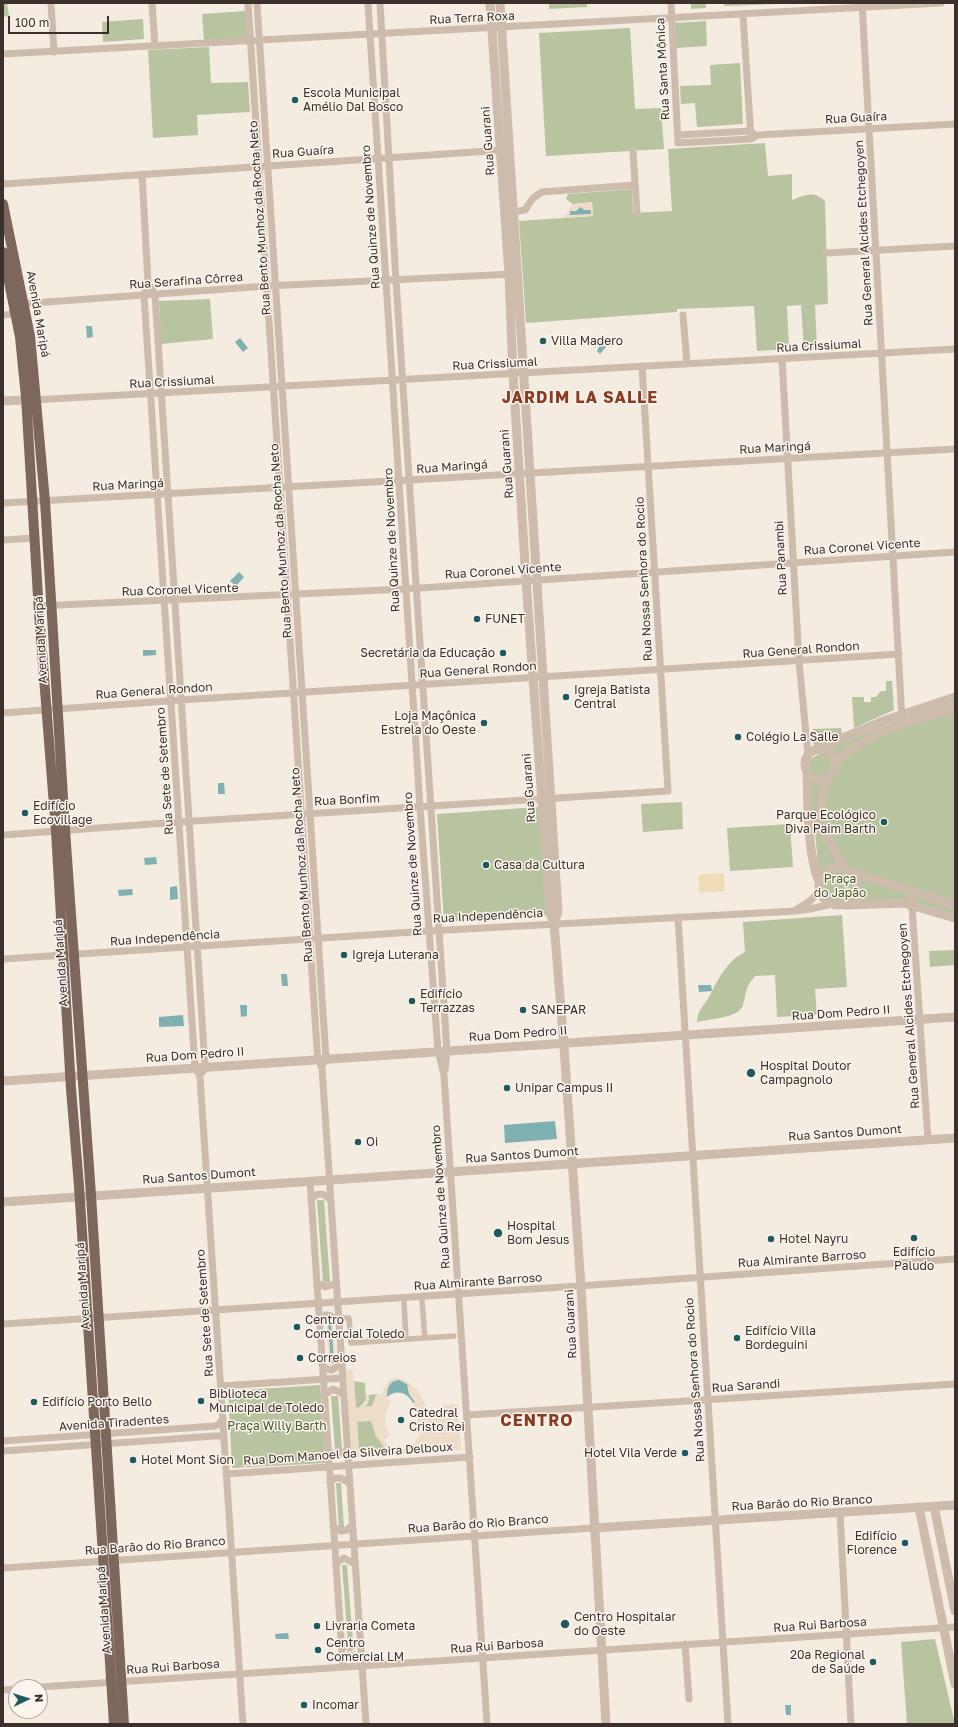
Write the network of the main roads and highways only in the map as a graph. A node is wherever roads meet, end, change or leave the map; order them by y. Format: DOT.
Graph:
graph roads {
  1 [pos="3,204"];
  2 [pos="3,252"];
  3 [pos="19,304"];
  4 [pos="31,400"];
  5 [pos="32,501"];
  6 [pos="45,501"];
  7 [pos="38,606"];
  8 [pos="52,606"];
  9 [pos="61,831"];
  10 [pos="62,934"];
  11 [pos="72,935"];
  12 [pos="64,969"];
  13 [pos="75,969"];
  14 [pos="71,1088"];
  15 [pos="84,1092"];
  16 [pos="79,1180"];
  17 [pos="90,1180"];
  18 [pos="80,1211"];
  19 [pos="92,1214"];
  20 [pos="97,1301"];
  21 [pos="86,1302"];
  22 [pos="88,1332"];
  23 [pos="99,1333"];
  24 [pos="99,1419"];
  25 [pos="116,1682"];
  26 [pos="114,1724"];
  27 [pos="124,1724"];
  1 -- 3 [label="main road, Avenida Maripá"];
  2 -- 3 [label="main road, Avenida Maripá"];
  3 -- 4 [label="main road, Avenida Maripá"];
  4 -- 5 [label="main road, Avenida Maripá"];
  4 -- 6 [label="main road, Avenida Maripá"];
  5 -- 6 [label="main road"];
  5 -- 7 [label="main road, Avenida Maripá"];
  6 -- 8 [label="main road, Avenida Maripá"];
  7 -- 8 [label="main road"];
  7 -- 9 [label="main road, Avenida Maripá"];
  8 -- 9 [label="main road, Avenida Maripá"];
  9 -- 10 [label="main road, Avenida Maripá"];
  9 -- 11 [label="main road, Avenida Maripá"];
  10 -- 11 [label="main road"];
  10 -- 12 [label="main road, Avenida Maripá"];
  11 -- 13 [label="main road, Avenida Maripá"];
  12 -- 13 [label="main road"];
  12 -- 14 [label="main road, Avenida Maripá"];
  13 -- 15 [label="main road, Avenida Maripá"];
  14 -- 15 [label="main road"];
  14 -- 16 [label="main road, Avenida Maripá"];
  15 -- 17 [label="main road, Avenida Maripá"];
  16 -- 17 [label="main road"];
  16 -- 18 [label="main road, Avenida Maripá"];
  17 -- 19 [label="main road, Avenida Maripá"];
  18 -- 19 [label="main road"];
  18 -- 21 [label="main road, Avenida Maripá"];
  19 -- 20 [label="main road, Avenida Maripá"];
  20 -- 21 [label="main road"];
  20 -- 23 [label="main road, Avenida Maripá"];
  21 -- 22 [label="main road, Avenida Maripá"];
  22 -- 23 [label="main road"];
  22 -- 24 [label="main road, Avenida Maripá"];
  23 -- 24 [label="main road, Avenida Maripá"];
  24 -- 25 [label="main road, Avenida Maripá"];
  25 -- 26 [label="main road, Avenida Maripá"];
  25 -- 27 [label="main road, Avenida Maripá"];
}
